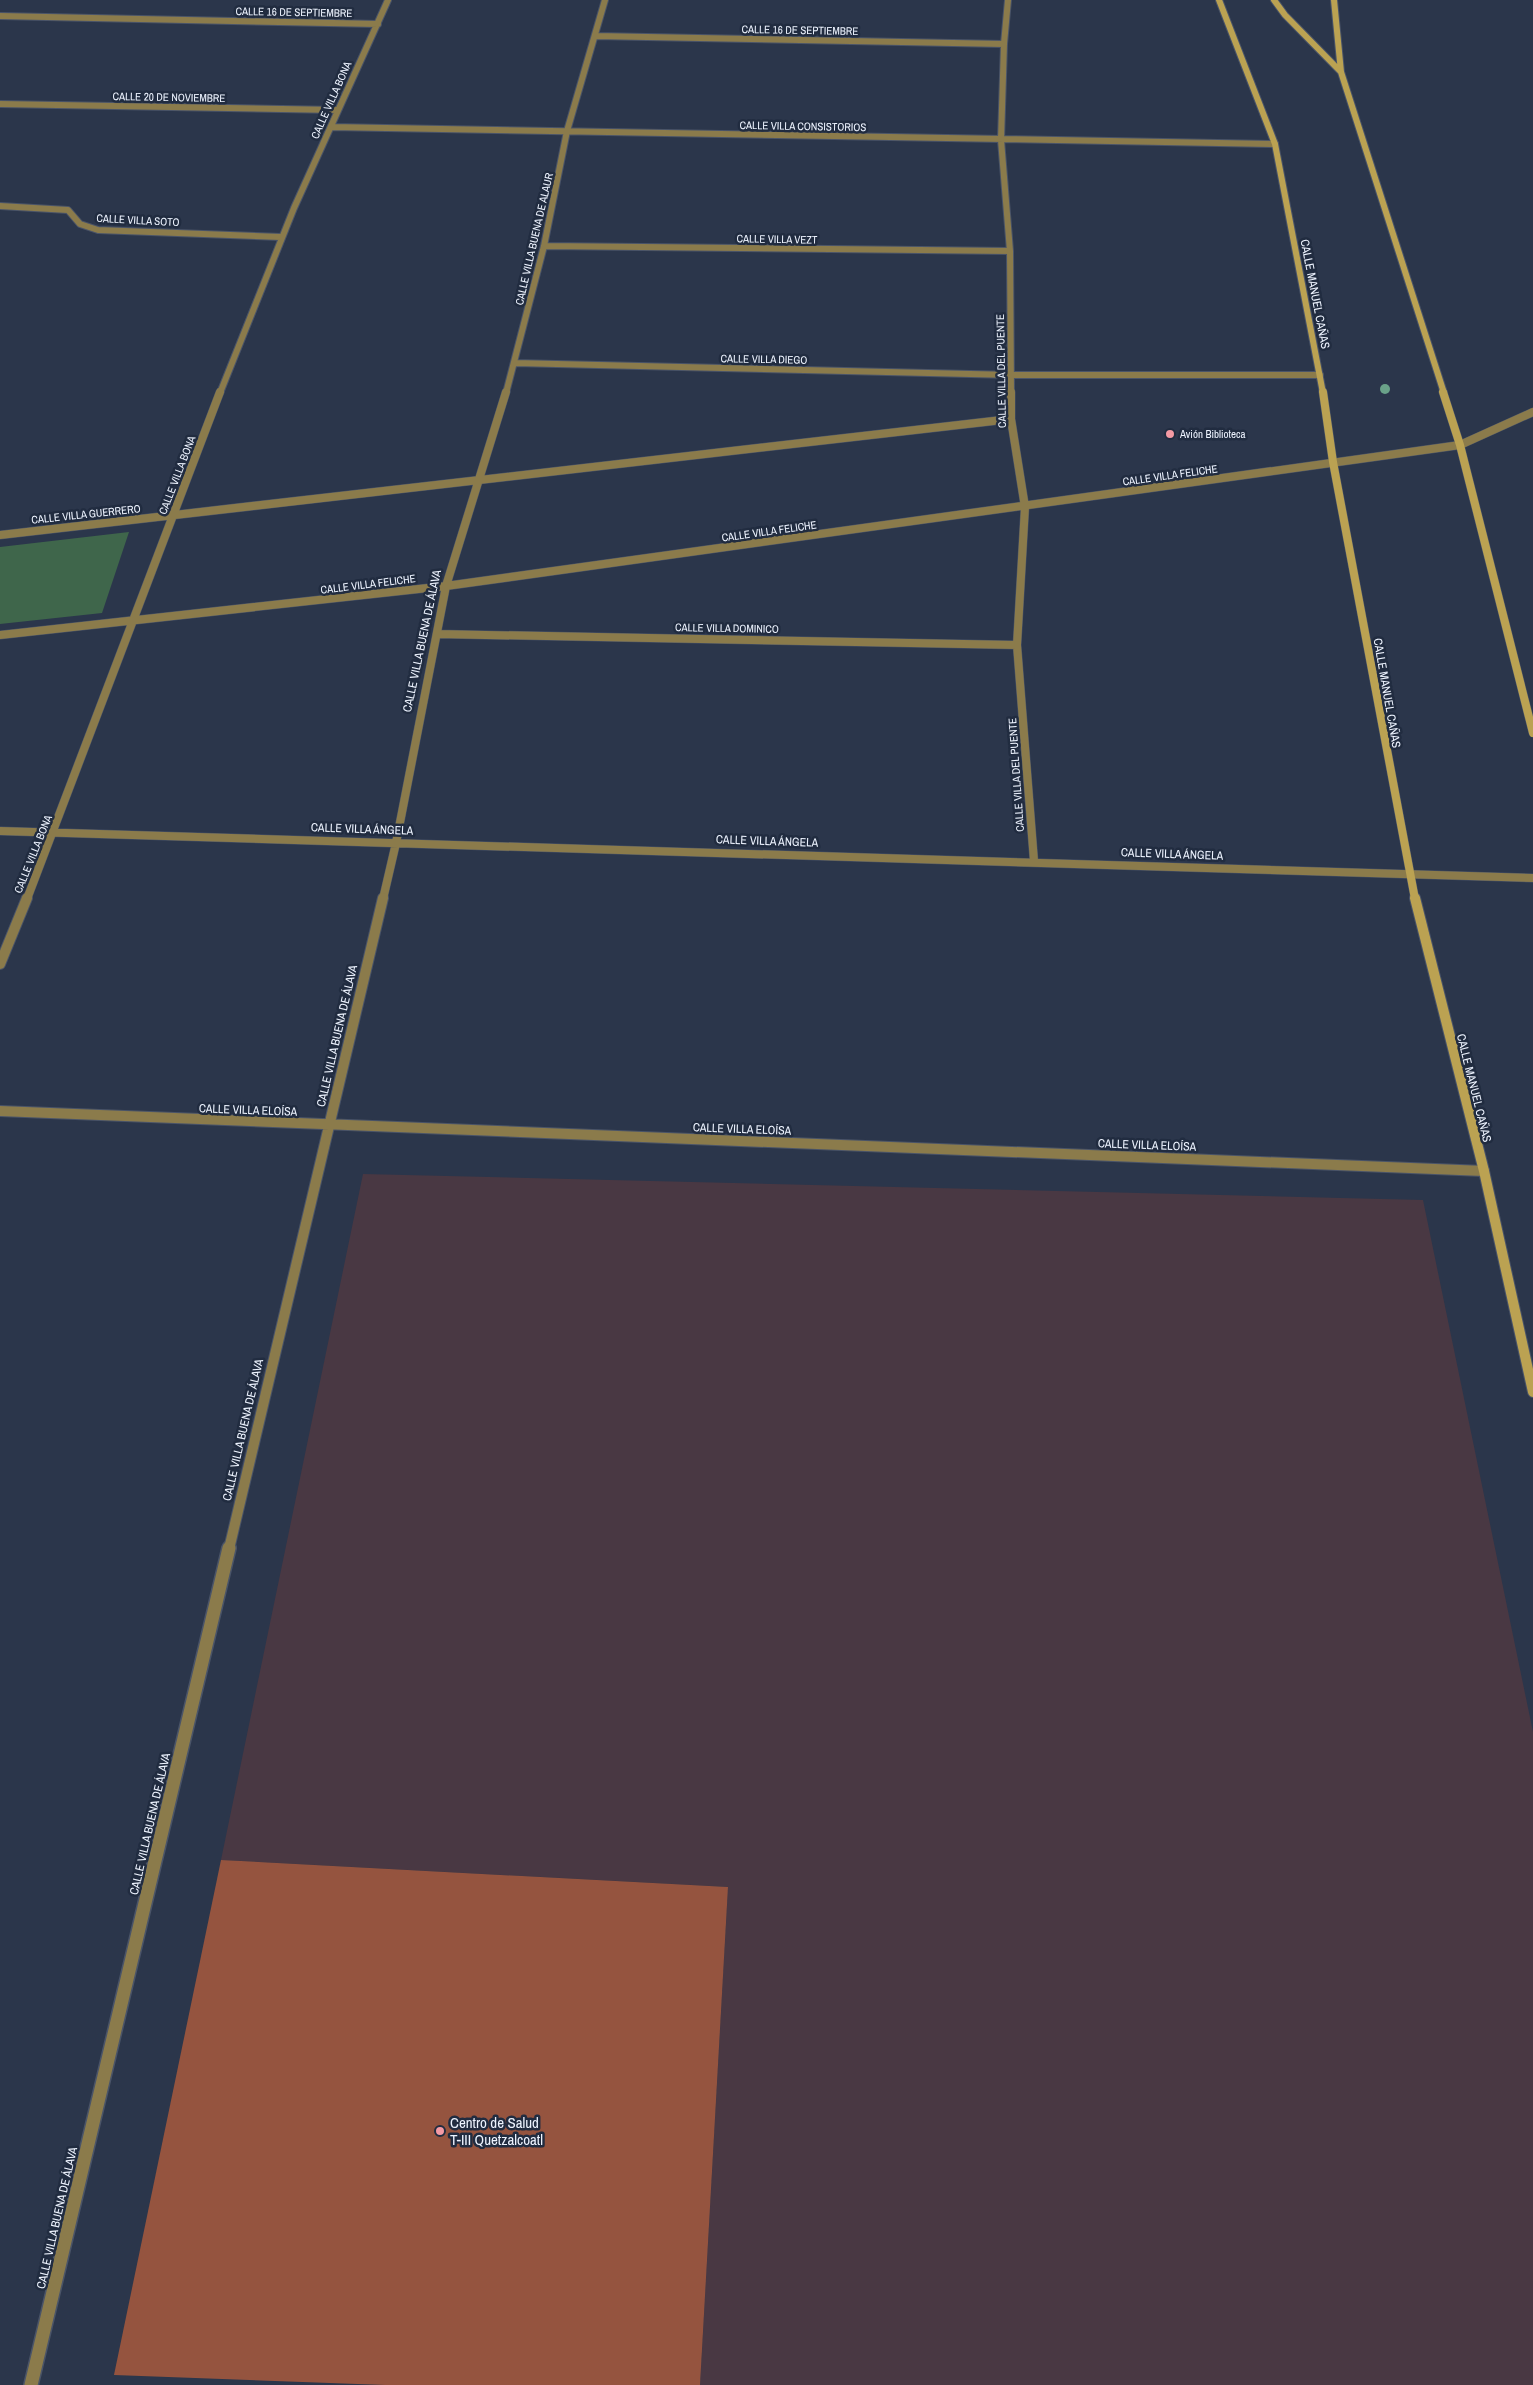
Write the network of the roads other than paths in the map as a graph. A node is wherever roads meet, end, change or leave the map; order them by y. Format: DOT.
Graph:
graph roads {
  1 [pos="388,0"];
  2 [pos="605,0"];
  3 [pos="1008,0"];
  4 [pos="1219,0"];
  5 [pos="1274,0"];
  6 [pos="1334,0"];
  7 [pos="0,16"];
  8 [pos="378,24"];
  9 [pos="595,36"];
  10 [pos="1004,44"];
  11 [pos="1341,72"];
  12 [pos="0,104"];
  13 [pos="337,110"];
  14 [pos="331,127"];
  15 [pos="567,131"];
  16 [pos="1001,140"];
  17 [pos="1275,144"];
  18 [pos="0,206"];
  19 [pos="281,237"];
  20 [pos="544,246"];
  21 [pos="1010,251"];
  22 [pos="515,363"];
  23 [pos="1012,375"];
  24 [pos="1320,375"];
  25 [pos="1533,412"];
  26 [pos="1011,419"];
  27 [pos="1460,444"];
  28 [pos="1332,462"];
  29 [pos="477,481"];
  30 [pos="1025,508"];
  31 [pos="174,515"];
  32 [pos="0,535"];
  33 [pos="446,586"];
  34 [pos="133,622"];
  35 [pos="437,634"];
  36 [pos="0,635"];
  37 [pos="1017,645"];
  38 [pos="1533,733"];
  39 [pos="0,831"];
  40 [pos="55,833"];
  41 [pos="396,843"];
  42 [pos="1034,861"];
  43 [pos="1409,875"];
  44 [pos="1533,878"];
  45 [pos="0,964"];
  46 [pos="0,1111"];
  47 [pos="330,1126"];
  48 [pos="1484,1171"];
  49 [pos="1533,1392"];
  50 [pos="31,2385"];
  1 -- 8 [label="street, CALLE VILLA BONA"];
  2 -- 9 [label="street, CALLE VILLA BUENA DE ALAUR"];
  3 -- 10 [label="street, CALLE VILLA DEL PUENTE"];
  4 -- 17 [label="street, CALLE MANUEL CAÑAS"];
  5 -- 11 [label="street"];
  6 -- 11 [label="street"];
  7 -- 8 [label="street, CALLE 16 DE SEPTIEMBRE"];
  8 -- 13 [label="street, CALLE VILLA BONA"];
  9 -- 10 [label="street, CALLE 16 DE SEPTIEMBRE"];
  9 -- 15 [label="street, CALLE VILLA BUENA DE ALAUR"];
  10 -- 16 [label="street, CALLE VILLA DEL PUENTE"];
  11 -- 27 [label="street"];
  12 -- 13 [label="street, CALLE 20 DE NOVIEMBRE"];
  13 -- 14 [label="street, CALLE VILLA BONA"];
  14 -- 15 [label="street, CALLE VILLA CONSISTORIOS"];
  14 -- 19 [label="street, CALLE VILLA BONA"];
  15 -- 16 [label="street, CALLE VILLA CONSISTORIOS"];
  15 -- 20 [label="street, CALLE VILLA BUENA DE ALAUR"];
  16 -- 17 [label="street, CALLE VILLA CONSISTORIOS"];
  16 -- 21 [label="street, CALLE VILLA DEL PUENTE"];
  17 -- 24 [label="street, CALLE MANUEL CAÑAS"];
  18 -- 19 [label="street, CALLE VILLA SOTO"];
  19 -- 31 [label="street, CALLE VILLA BONA"];
  20 -- 21 [label="street, CALLE VILLA VEZT"];
  20 -- 22 [label="street, CALLE VILLA BUENA DE ALAUR"];
  21 -- 23 [label="street, CALLE VILLA DEL PUENTE"];
  22 -- 23 [label="street, CALLE VILLA DIEGO"];
  22 -- 29 [label="street, CALLE VILLA BUENA DE ALAUR"];
  23 -- 24 [label="street, CALLE VILLA DIEGO"];
  23 -- 26 [label="street, CALLE VILLA DEL PUENTE"];
  24 -- 28 [label="street, CALLE MANUEL CAÑAS"];
  25 -- 27 [label="street, CALLE VILLA FELICHE"];
  26 -- 29 [label="street"];
  26 -- 30 [label="street, CALLE VILLA DEL PUENTE"];
  27 -- 28 [label="street, CALLE VILLA FELICHE"];
  27 -- 38 [label="street"];
  28 -- 30 [label="street, CALLE VILLA FELICHE"];
  28 -- 43 [label="street, CALLE MANUEL CAÑAS"];
  29 -- 31 [label="street"];
  29 -- 33 [label="street, CALLE VILLA BUENA DE ÁLAVA"];
  30 -- 33 [label="street, CALLE VILLA FELICHE"];
  30 -- 37 [label="street, CALLE VILLA DEL PUENTE"];
  31 -- 32 [label="street, CALLE VILLA GUERRERO"];
  31 -- 34 [label="street, CALLE VILLA BONA"];
  33 -- 34 [label="street, CALLE VILLA FELICHE"];
  33 -- 35 [label="street, CALLE VILLA BUENA DE ÁLAVA"];
  34 -- 36 [label="street, CALLE VILLA FELICHE"];
  34 -- 40 [label="street, CALLE VILLA BONA"];
  35 -- 37 [label="street, CALLE VILLA DOMINICO"];
  35 -- 41 [label="street, CALLE VILLA BUENA DE ÁLAVA"];
  37 -- 42 [label="street, CALLE VILLA DEL PUENTE"];
  39 -- 40 [label="street, CALLE VILLA ÁNGELA"];
  40 -- 41 [label="street, CALLE VILLA ÁNGELA"];
  40 -- 45 [label="street, CALLE VILLA BONA"];
  41 -- 42 [label="street, CALLE VILLA ÁNGELA"];
  41 -- 47 [label="street, CALLE VILLA BUENA DE ÁLAVA"];
  42 -- 43 [label="street, CALLE VILLA ÁNGELA"];
  43 -- 44 [label="street, CALLE VILLA ÁNGELA"];
  43 -- 48 [label="street, CALLE MANUEL CAÑAS"];
  46 -- 47 [label="street, CALLE VILLA ELOÍSA"];
  47 -- 48 [label="street, CALLE VILLA ELOÍSA"];
  47 -- 50 [label="street, CALLE VILLA BUENA DE ÁLAVA"];
  48 -- 49 [label="street, CALLE MANUEL CAÑAS"];
}
